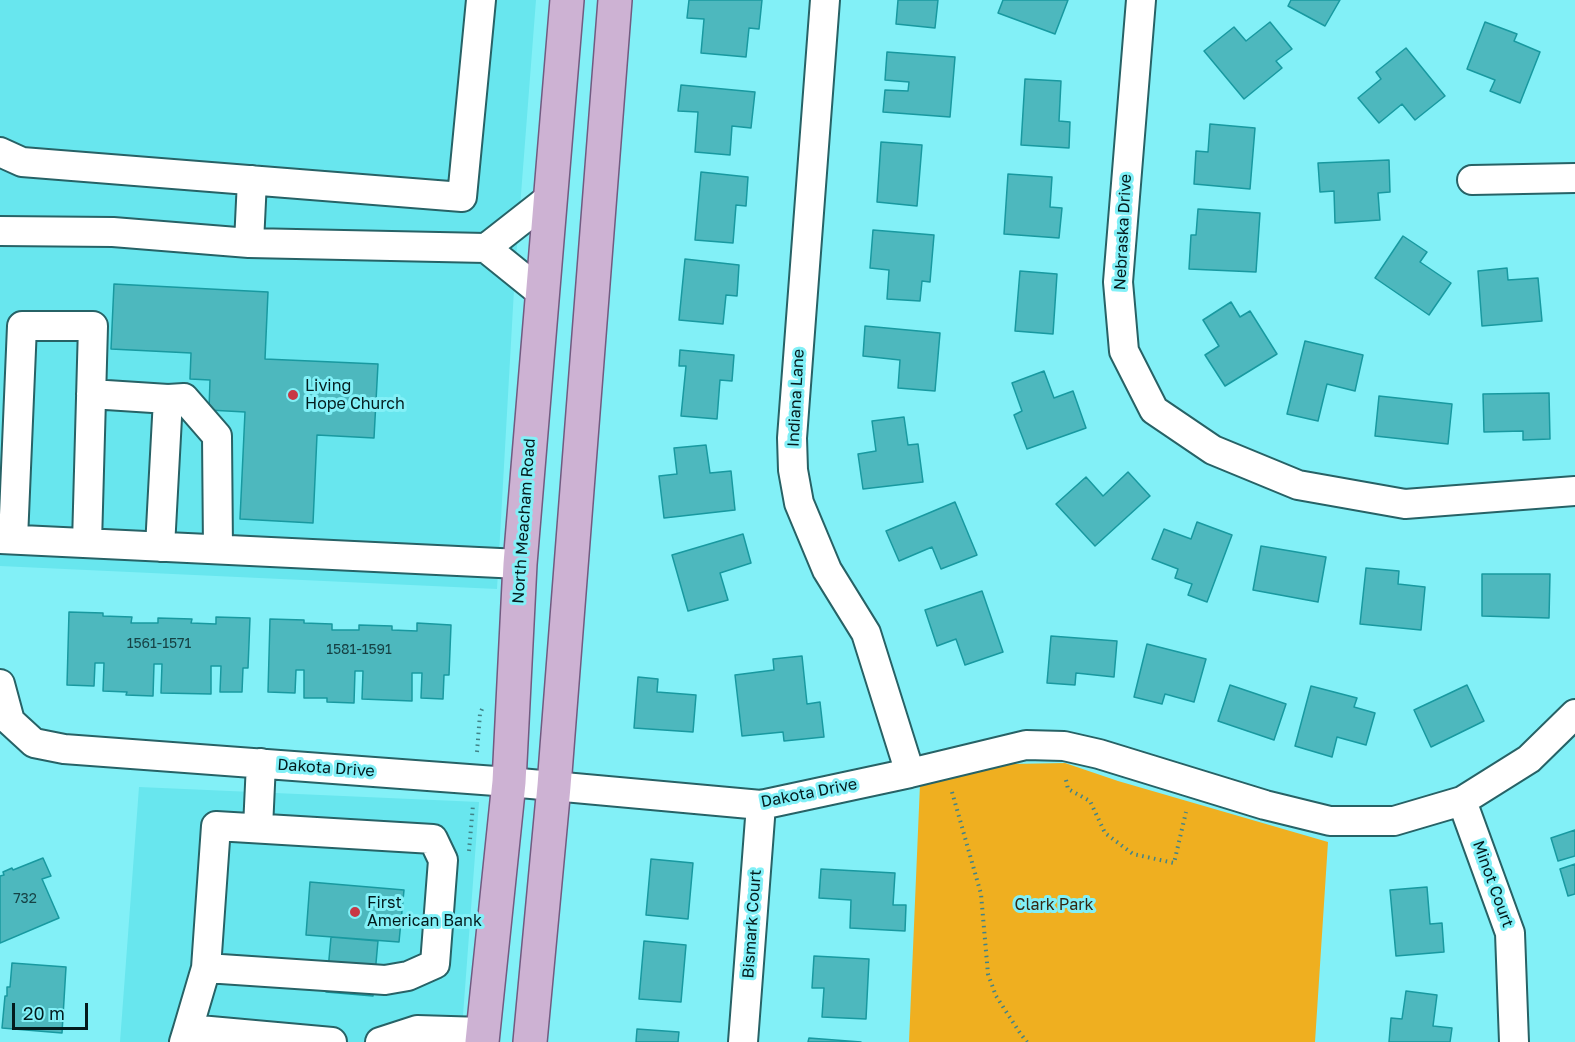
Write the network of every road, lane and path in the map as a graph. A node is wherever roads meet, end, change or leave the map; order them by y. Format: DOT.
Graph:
graph roads {
  1 [pos="481,0"];
  2 [pos="567,0"];
  3 [pos="615,0"];
  4 [pos="825,0"];
  5 [pos="1141,0"];
  6 [pos="0,152"];
  7 [pos="1575,178"];
  8 [pos="252,180"];
  9 [pos="1472,180"];
  10 [pos="551,197"];
  11 [pos="0,231"];
  12 [pos="249,243"];
  13 [pos="486,248"];
  14 [pos="543,294"];
  15 [pos="91,394"];
  16 [pos="168,399"];
  17 [pos="1575,491"];
  18 [pos="7,539"];
  19 [pos="87,543"];
  20 [pos="160,547"];
  21 [pos="218,549"];
  22 [pos="520,564"];
  23 [pos="0,684"];
  24 [pos="1575,714"];
  25 [pos="261,763"];
  26 [pos="910,773"];
  27 [pos="1066,780"];
  28 [pos="509,782"];
  29 [pos="554,786"];
  30 [pos="952,792"];
  31 [pos="1462,801"];
  32 [pos="761,805"];
  33 [pos="1186,812"];
  34 [pos="258,828"];
  35 [pos="206,968"];
  36 [pos="186,1035"];
  37 [pos="483,1037"];
  38 [pos="331,1042"];
  39 [pos="380,1042"];
  40 [pos="530,1042"];
  41 [pos="743,1042"];
  42 [pos="1028,1042"];
  43 [pos="1514,1042"];
  1 -- 8 [label="street"];
  2 -- 10 [label="main road, North Meacham Road"];
  3 -- 29 [label="main road"];
  4 -- 26 [label="street, Indiana Lane"];
  5 -- 17 [label="street, Nebraska Drive"];
  6 -- 8 [label="street"];
  7 -- 9 [label="street"];
  8 -- 12 [label="street"];
  10 -- 13 [label="street"];
  10 -- 14 [label="main road, North Meacham Road"];
  11 -- 12 [label="street"];
  12 -- 13 [label="street"];
  13 -- 14 [label="street"];
  14 -- 22 [label="main road, North Meacham Road"];
  15 -- 16 [label="street"];
  15 -- 18 [label="street"];
  15 -- 19 [label="street"];
  16 -- 20 [label="street"];
  16 -- 21 [label="street"];
  18 -- 19 [label="street"];
  19 -- 20 [label="street"];
  20 -- 21 [label="street"];
  21 -- 22 [label="street"];
  22 -- 28 [label="main road, North Meacham Road"];
  23 -- 25 [label="street, Dakota Drive"];
  24 -- 31 [label="street, Dakota Drive"];
  25 -- 28 [label="street, Dakota Drive"];
  25 -- 34 [label="street"];
  26 -- 31 [label="street, Dakota Drive"];
  26 -- 32 [label="street, Dakota Drive"];
  27 -- 33 [label="path"];
  28 -- 29 [label="street, Dakota Drive"];
  28 -- 37 [label="main road, North Meacham Road"];
  29 -- 32 [label="street, Dakota Drive"];
  29 -- 40 [label="main road"];
  30 -- 42 [label="path"];
  31 -- 43 [label="street, Minot Court"];
  32 -- 41 [label="street, Bismark Court"];
  34 -- 35 [label="street"];
  34 -- 35 [label="street"];
  35 -- 36 [label="street"];
  36 -- 38 [label="street"];
  37 -- 39 [label="street"];
}
